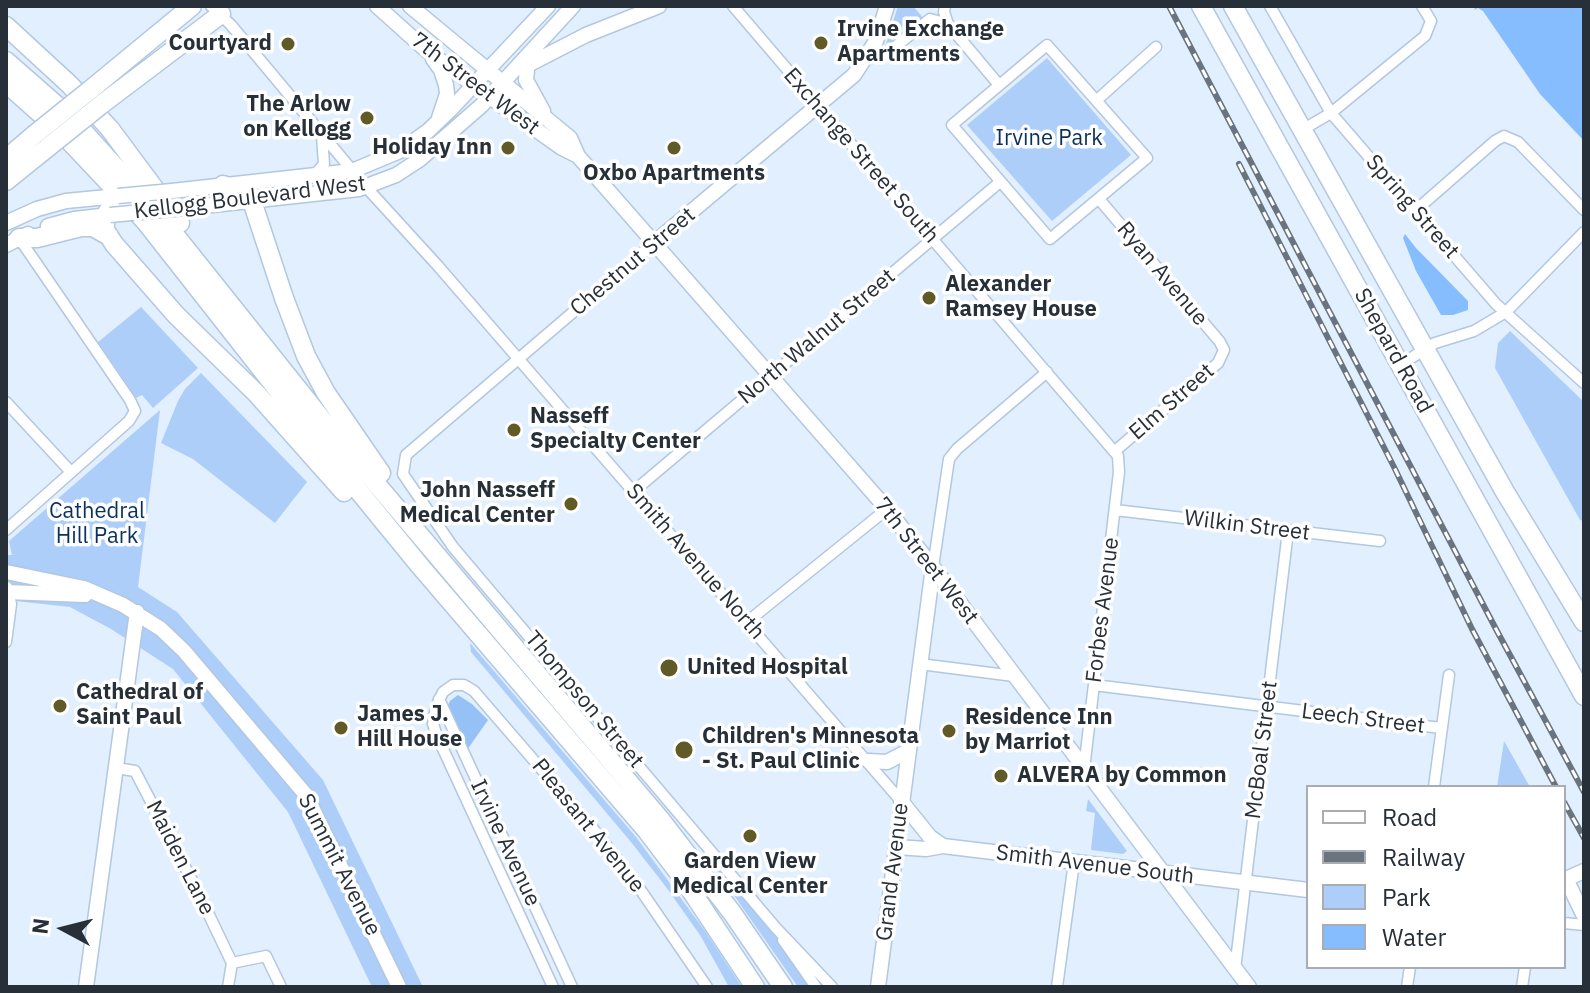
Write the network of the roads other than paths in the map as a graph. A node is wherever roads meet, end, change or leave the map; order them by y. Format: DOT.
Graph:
graph roads {
  1 [pos="192,6"];
  2 [pos="377,6"];
  3 [pos="410,6"];
  4 [pos="548,6"];
  5 [pos="573,6"];
  6 [pos="659,6"];
  7 [pos="733,6"];
  8 [pos="887,6"];
  9 [pos="945,6"];
  10 [pos="1201,6"];
  11 [pos="1233,6"];
  12 [pos="1270,6"];
  13 [pos="1422,6"];
  14 [pos="221,9"];
  15 [pos="948,24"];
  16 [pos="6,26"];
  17 [pos="1156,47"];
  18 [pos="426,50"];
  19 [pos="866,58"];
  20 [pos="528,60"];
  21 [pos="6,61"];
  22 [pos="486,70"];
  23 [pos="507,78"];
  24 [pos="6,83"];
  25 [pos="473,84"];
  26 [pos="999,85"];
  27 [pos="96,97"];
  28 [pos="490,97"];
  29 [pos="1097,100"];
  30 [pos="818,106"];
  31 [pos="1331,113"];
  32 [pos="547,118"];
  33 [pos="437,122"];
  34 [pos="1302,130"];
  35 [pos="321,134"];
  36 [pos="41,142"];
  37 [pos="578,156"];
  38 [pos="6,159"];
  39 [pos="352,171"];
  40 [pos="314,176"];
  41 [pos="6,181"];
  42 [pos="1000,182"];
  43 [pos="223,185"];
  44 [pos="366,187"];
  45 [pos="1099,199"];
  46 [pos="252,201"];
  47 [pos="107,207"];
  48 [pos="1584,210"];
  49 [pos="1415,211"];
  50 [pos="6,223"];
  51 [pos="1584,232"];
  52 [pos="109,236"];
  53 [pos="933,240"];
  54 [pos="12,241"];
  55 [pos="654,243"];
  56 [pos="233,306"];
  57 [pos="1506,312"];
  58 [pos="1224,350"];
  59 [pos="1424,350"];
  60 [pos="518,360"];
  61 [pos="1400,365"];
  62 [pos="1047,372"];
  63 [pos="771,377"];
  64 [pos="1584,383"];
  65 [pos="6,402"];
  66 [pos="1115,451"];
  67 [pos="403,467"];
  68 [pos="71,472"];
  69 [pos="634,491"];
  70 [pos="887,509"];
  71 [pos="1115,510"];
  72 [pos="403,514"];
  73 [pos="6,530"];
  74 [pos="1288,531"];
  75 [pos="1380,541"];
  76 [pos="420,566"];
  77 [pos="933,567"];
  78 [pos="6,572"];
  79 [pos="7,590"];
  80 [pos="97,595"];
  81 [pos="137,612"];
  82 [pos="747,622"];
  83 [pos="1584,622"];
  84 [pos="6,642"];
  85 [pos="920,664"];
  86 [pos="1449,675"];
  87 [pos="1014,676"];
  88 [pos="1094,685"];
  89 [pos="1584,696"];
  90 [pos="439,699"];
  91 [pos="1267,707"];
  92 [pos="1441,728"];
  93 [pos="908,751"];
  94 [pos="869,761"];
  95 [pos="116,768"];
  96 [pos="1084,769"];
  97 [pos="1434,785"];
  98 [pos="901,801"];
  99 [pos="943,846"];
  100 [pos="896,847"];
  101 [pos="1074,862"];
  102 [pos="1161,872"];
  103 [pos="1573,876"];
  104 [pos="1246,883"];
  105 [pos="1306,890"];
  106 [pos="1573,893"];
  107 [pos="1584,916"];
  108 [pos="776,928"];
  109 [pos="232,963"];
  110 [pos="1235,969"];
  111 [pos="86,987"];
  112 [pos="228,987"];
  113 [pos="281,987"];
  114 [pos="399,987"];
  115 [pos="553,987"];
  116 [pos="572,987"];
  117 [pos="707,987"];
  118 [pos="755,987"];
  119 [pos="783,987"];
  120 [pos="816,987"];
  121 [pos="832,987"];
  122 [pos="878,987"];
  123 [pos="1057,987"];
  124 [pos="1249,987"];
  1 -- 27 [label="highway"];
  2 -- 18 [label="main road, 7th Street West"];
  3 -- 22 [label="main road, 7th Street West"];
  4 -- 22 [label="main road, Kellogg Boulevard West"];
  5 -- 20 [label="main road"];
  6 -- 20 [label="main road, Kellogg Boulevard West"];
  7 -- 30 [label="street, Exchange Street South"];
  8 -- 19 [label="main road, Chestnut Street"];
  9 -- 15 [label="street"];
  10 -- 61 [label="highway, Shepard Road"];
  11 -- 34 [label="highway, Shepard Road"];
  12 -- 31 [label="street, Spring Street"];
  13 -- 31 [label="street"];
  14 -- 27 [label="highway"];
  14 -- 35 [label="street, Smith Avenue North"];
  15 -- 19 [label="street, Chestnut Street"];
  15 -- 26 [label="street"];
  16 -- 56 [label="highway"];
  17 -- 29 [label="street"];
  18 -- 25 [label="main road, 7th Street West"];
  18 -- 33 [label="main road"];
  19 -- 30 [label="main road, Chestnut Street"];
  20 -- 23 [label="main road, Kellogg Boulevard West"];
  20 -- 32 [label="main road"];
  21 -- 56 [label="highway"];
  22 -- 23 [label="main road, 7th Street West"];
  22 -- 25 [label="main road, Kellogg Boulevard West"];
  23 -- 28 [label="main road, Kellogg Boulevard West"];
  23 -- 32 [label="main road, 7th Street West"];
  24 -- 76 [label="highway"];
  25 -- 28 [label="main road, 7th Street West"];
  25 -- 33 [label="main road, Kellogg Boulevard West"];
  26 -- 29 [label="street"];
  26 -- 42 [label="street"];
  27 -- 36 [label="highway, bridge"];
  28 -- 37 [label="main road, 7th Street West"];
  28 -- 44 [label="main road, Kellogg Boulevard West"];
  29 -- 45 [label="street"];
  30 -- 53 [label="street, Exchange Street South"];
  30 -- 55 [label="main road, Chestnut Street"];
  31 -- 34 [label="street"];
  31 -- 49 [label="street, Spring Street"];
  32 -- 37 [label="main road, 7th Street West"];
  33 -- 39 [label="main road, Kellogg Boulevard West"];
  34 -- 59 [label="highway, Shepard Road"];
  35 -- 39 [label="street, Smith Avenue North"];
  35 -- 40 [label="street"];
  36 -- 38 [label="highway"];
  36 -- 41 [label="highway"];
  37 -- 55 [label="main road, 7th Street West"];
  39 -- 40 [label="main road, Kellogg Boulevard West"];
  39 -- 44 [label="street, Smith Avenue North"];
  40 -- 43 [label="main road, Kellogg Boulevard West"];
  42 -- 45 [label="street"];
  42 -- 53 [label="street, North Walnut Street"];
  43 -- 46 [label="highway"];
  43 -- 47 [label="main road, Kellogg Boulevard West, bridge"];
  44 -- 46 [label="main road, Kellogg Boulevard West"];
  44 -- 60 [label="street, Smith Avenue North"];
  45 -- 58 [label="street, Ryan Avenue"];
  46 -- 47 [label="main road, Kellogg Boulevard West, bridge"];
  46 -- 72 [label="highway"];
  47 -- 50 [label="main road, Kellogg Boulevard West"];
  47 -- 52 [label="highway"];
  47 -- 54 [label="main road, Kellogg Boulevard West"];
  48 -- 49 [label="street"];
  49 -- 57 [label="street, Spring Street"];
  51 -- 57 [label="street"];
  52 -- 54 [label="highway"];
  52 -- 76 [label="highway"];
  53 -- 62 [label="street, Exchange Street South"];
  53 -- 63 [label="street, North Walnut Street"];
  54 -- 68 [label="street"];
  55 -- 60 [label="street, Chestnut Street"];
  55 -- 63 [label="main road, 7th Street West"];
  56 -- 72 [label="highway"];
  57 -- 59 [label="street"];
  57 -- 64 [label="street, Spring Street"];
  58 -- 66 [label="street, Elm Street"];
  59 -- 61 [label="street"];
  59 -- 83 [label="highway, Shepard Road"];
  60 -- 67 [label="street, Chestnut Street"];
  60 -- 69 [label="street, Smith Avenue North"];
  61 -- 89 [label="highway, Shepard Road"];
  62 -- 66 [label="street, Exchange Street South"];
  62 -- 77 [label="street"];
  63 -- 69 [label="street, North Walnut Street"];
  63 -- 70 [label="main road, 7th Street West"];
  65 -- 68 [label="street"];
  66 -- 71 [label="street, Forbes Avenue"];
  67 -- 108 [label="street, Thompson Street"];
  68 -- 73 [label="street"];
  69 -- 82 [label="street, Smith Avenue North"];
  70 -- 77 [label="main road, 7th Street West"];
  70 -- 82 [label="street"];
  71 -- 74 [label="street, Wilkin Street"];
  71 -- 88 [label="street, Forbes Avenue"];
  72 -- 119 [label="highway"];
  74 -- 75 [label="street, Wilkin Street"];
  74 -- 91 [label="street, McBoal Street"];
  76 -- 118 [label="highway"];
  77 -- 85 [label="main road, Grand Avenue"];
  77 -- 87 [label="main road, 7th Street West"];
  78 -- 80 [label="main road, Summit Avenue"];
  79 -- 80 [label="main road"];
  79 -- 84 [label="street"];
  80 -- 81 [label="main road, Summit Avenue"];
  81 -- 95 [label="main road"];
  81 -- 114 [label="main road, Summit Avenue"];
  82 -- 94 [label="street, Smith Avenue North"];
  85 -- 87 [label="street"];
  85 -- 93 [label="main road, Grand Avenue"];
  86 -- 92 [label="street"];
  87 -- 96 [label="main road, 7th Street West"];
  88 -- 91 [label="street, Leech Street"];
  88 -- 96 [label="street, Forbes Avenue"];
  90 -- 115 [label="street, Irvine Avenue"];
  90 -- 116 [label="street, Irvine Avenue"];
  90 -- 117 [label="street, Pleasant Avenue"];
  91 -- 92 [label="street, Leech Street"];
  91 -- 104 [label="street, McBoal Street"];
  92 -- 97 [label="street"];
  93 -- 94 [label="main road"];
  93 -- 98 [label="main road, Grand Avenue"];
  94 -- 98 [label="street, Smith Avenue North"];
  95 -- 109 [label="street, Maiden Lane"];
  95 -- 111 [label="main road"];
  96 -- 102 [label="main road, 7th Street West"];
  98 -- 99 [label="main road"];
  98 -- 100 [label="main road, Grand Avenue"];
  99 -- 100 [label="main road, Smith Avenue South"];
  99 -- 101 [label="main road, Smith Avenue South"];
  100 -- 122 [label="main road, Grand Avenue"];
  101 -- 102 [label="main road, Smith Avenue South"];
  101 -- 123 [label="street"];
  102 -- 104 [label="main road, Smith Avenue South"];
  102 -- 110 [label="main road, 7th Street West"];
  103 -- 106 [label="main road"];
  104 -- 105 [label="main road, Smith Avenue South"];
  104 -- 110 [label="street, McBoal Street"];
  106 -- 107 [label="main road"];
  108 -- 120 [label="street, Thompson Street"];
  108 -- 121 [label="street, Thompson Street"];
  109 -- 112 [label="street"];
  109 -- 113 [label="street"];
  110 -- 124 [label="main road, 7th Street West"];
}
